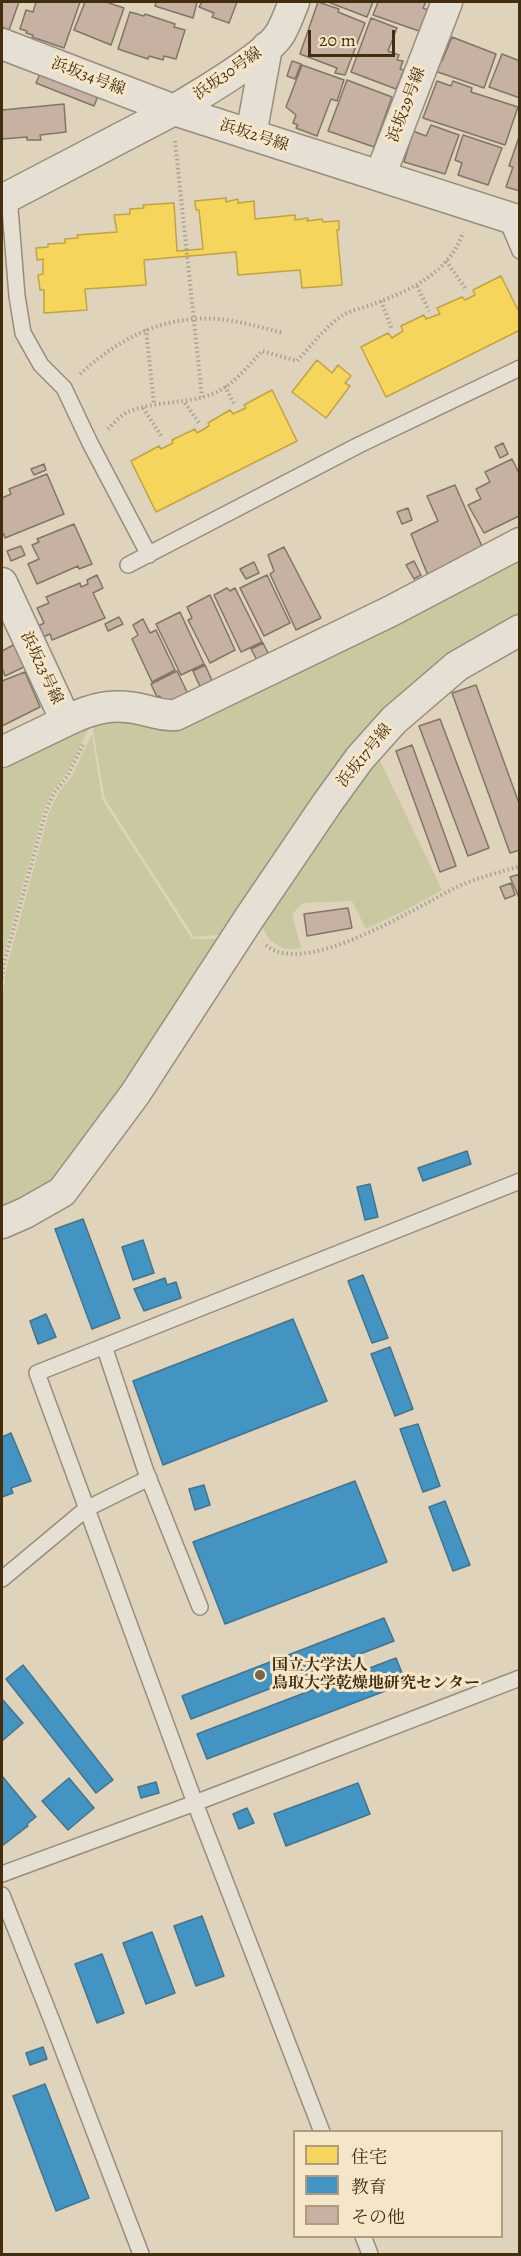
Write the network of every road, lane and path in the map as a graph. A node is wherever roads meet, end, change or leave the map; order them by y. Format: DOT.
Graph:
graph roads {
  1 [pos="294,2"];
  2 [pos="447,2"];
  3 [pos="2,44"];
  4 [pos="267,47"];
  5 [pos="174,124"];
  6 [pos="251,135"];
  7 [pos="380,176"];
  8 [pos="5,198"];
  9 [pos="512,219"];
  10 [pos="464,227"];
  11 [pos="519,251"];
  12 [pos="446,261"];
  13 [pos="417,286"];
  14 [pos="466,289"];
  15 [pos="381,301"];
  16 [pos="429,310"];
  17 [pos="194,319"];
  18 [pos="146,329"];
  19 [pos="392,329"];
  20 [pos="284,333"];
  21 [pos="519,368"];
  22 [pos="225,386"];
  23 [pos="64,388"];
  24 [pos="202,397"];
  25 [pos="185,402"];
  26 [pos="154,405"];
  27 [pos="235,406"];
  28 [pos="143,408"];
  29 [pos="199,423"];
  30 [pos="162,437"];
  31 [pos="90,443"];
  32 [pos="519,543"];
  33 [pos="149,555"];
  34 [pos="128,565"];
  35 [pos="2,583"];
  36 [pos="519,630"];
  37 [pos="76,716"];
  38 [pos="2,752"];
  39 [pos="519,866"];
  40 [pos="248,920"];
  41 [pos="2,978"];
  42 [pos="519,1181"];
  43 [pos="2,1223"];
  44 [pos="104,1346"];
  45 [pos="149,1478"];
  46 [pos="86,1509"];
  47 [pos="2,1579"];
  48 [pos="200,1607"];
  49 [pos="519,1678"];
  50 [pos="195,1803"];
  51 [pos="2,1874"];
  52 [pos="2,1895"];
  53 [pos="321,2130"];
  54 [pos="364,2238"];
  55 [pos="141,2254"];
  56 [pos="370,2254"];
  1 -- 4 [label="street, 浜坂30号線"];
  2 -- 7 [label="street, 浜坂29号線"];
  3 -- 5 [label="street, 浜坂34号線"];
  4 -- 5 [label="street, 浜坂30号線"];
  4 -- 6 [label="street"];
  5 -- 6 [label="street, 浜坂2号線"];
  5 -- 8 [label="street"];
  5 -- 17 [label="path"];
  6 -- 7 [label="street, 浜坂2号線"];
  7 -- 9 [label="street, 浜坂2号線"];
  8 -- 23 [label="lane"];
  9 -- 11 [label="lane"];
  10 -- 12 [label="path"];
  12 -- 13 [label="path"];
  12 -- 14 [label="path"];
  13 -- 15 [label="path"];
  13 -- 16 [label="path"];
  15 -- 19 [label="path"];
  15 -- 22 [label="path"];
  17 -- 18 [label="path"];
  17 -- 20 [label="path"];
  17 -- 24 [label="path"];
  18 -- 23 [label="path"];
  18 -- 26 [label="path"];
  21 -- 33 [label="lane"];
  22 -- 24 [label="path"];
  22 -- 27 [label="path"];
  23 -- 31 [label="lane"];
  24 -- 25 [label="path"];
  25 -- 26 [label="path"];
  25 -- 29 [label="path"];
  26 -- 28 [label="path"];
  28 -- 30 [label="path"];
  28 -- 31 [label="path"];
  31 -- 33 [label="lane"];
  32 -- 37 [label="street"];
  33 -- 34 [label="lane"];
  35 -- 37 [label="street, 浜坂23号線"];
  36 -- 40 [label="street, 浜坂17号線"];
  37 -- 38 [label="street, 浜坂23号線"];
  37 -- 41 [label="path"];
  39 -- 40 [label="path"];
  40 -- 43 [label="street, 浜坂17号線"];
  42 -- 44 [label="lane"];
  44 -- 45 [label="lane"];
  44 -- 46 [label="lane"];
  45 -- 46 [label="lane"];
  45 -- 48 [label="lane"];
  46 -- 47 [label="lane"];
  46 -- 50 [label="lane"];
  49 -- 50 [label="lane"];
  50 -- 51 [label="lane"];
  50 -- 53 [label="lane"];
  52 -- 55 [label="lane"];
  54 -- 56 [label="lane"];
}
